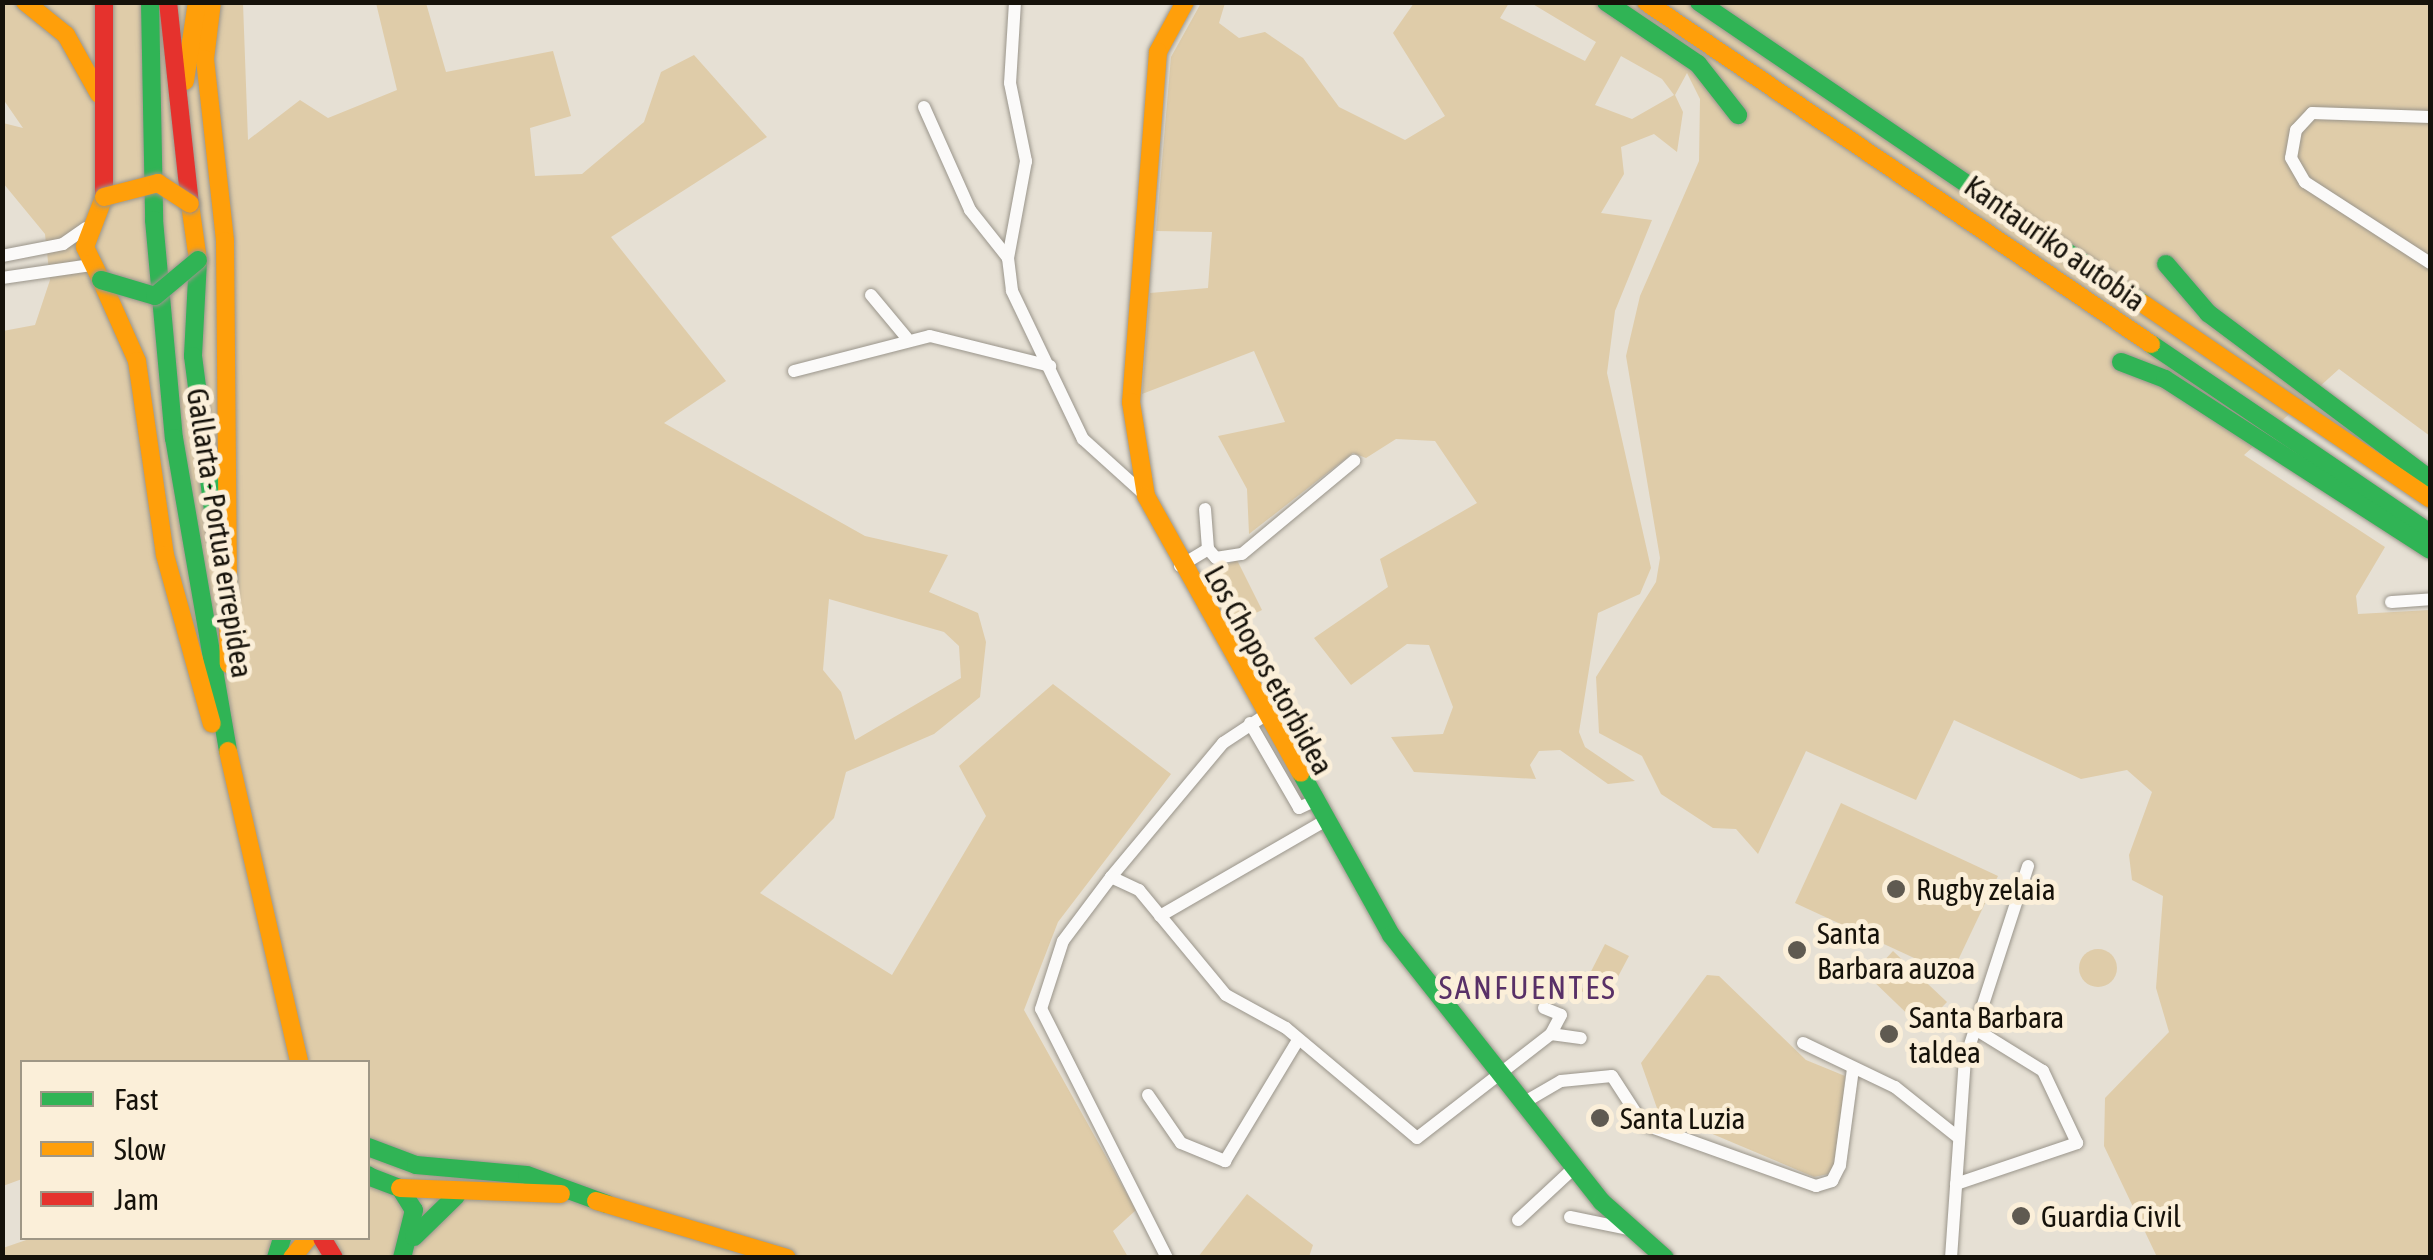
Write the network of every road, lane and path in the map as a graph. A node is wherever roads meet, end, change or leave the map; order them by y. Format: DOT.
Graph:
graph roads {
  1 [pos="25,2"];
  2 [pos="104,2"];
  3 [pos="150,2"];
  4 [pos="168,2"];
  5 [pos="197,2"];
  6 [pos="212,2"];
  7 [pos="1015,2"];
  8 [pos="1186,2"];
  9 [pos="1606,2"];
  10 [pos="1646,2"];
  11 [pos="1699,2"];
  12 [pos="924,107"];
  13 [pos="1738,115"];
  14 [pos="2430,117"];
  15 [pos="180,130"];
  16 [pos="109,132"];
  17 [pos="104,197"];
  18 [pos="190,204"];
  19 [pos="86,228"];
  20 [pos="2,256"];
  21 [pos="1008,258"];
  22 [pos="198,260"];
  23 [pos="2166,264"];
  24 [pos="2430,264"];
  25 [pos="96,272"];
  26 [pos="2,278"];
  27 [pos="871,295"];
  28 [pos="906,337"];
  29 [pos="2121,362"];
  30 [pos="1050,366"];
  31 [pos="794,371"];
  32 [pos="1354,461"];
  33 [pos="2430,480"];
  34 [pos="1146,496"];
  35 [pos="2430,499"];
  36 [pos="1206,509"];
  37 [pos="2430,533"];
  38 [pos="1208,549"];
  39 [pos="2430,550"];
  40 [pos="1180,566"];
  41 [pos="2430,599"];
  42 [pos="2391,602"];
  43 [pos="229,664"];
  44 [pos="1257,720"];
  45 [pos="230,769"];
  46 [pos="1323,822"];
  47 [pos="2028,866"];
  48 [pos="1111,876"];
  49 [pos="1160,916"];
  50 [pos="279,996"];
  51 [pos="1544,1008"];
  52 [pos="1974,1029"];
  53 [pos="1552,1034"];
  54 [pos="1581,1038"];
  55 [pos="1298,1040"];
  56 [pos="1803,1043"];
  57 [pos="288,1060"];
  58 [pos="298,1060"];
  59 [pos="1853,1069"];
  60 [pos="1502,1078"];
  61 [pos="1148,1095"];
  62 [pos="1523,1103"];
  63 [pos="1959,1138"];
  64 [pos="370,1148"];
  65 [pos="1574,1168"];
  66 [pos="370,1177"];
  67 [pos="1956,1184"];
  68 [pos="400,1188"];
  69 [pos="456,1196"];
  70 [pos="607,1204"];
  71 [pos="1570,1217"];
  72 [pos="1518,1220"];
  73 [pos="1628,1229"];
  74 [pos="414,1236"];
  75 [pos="402,1258"];
  76 [pos="787,1258"];
  77 [pos="1167,1258"];
  78 [pos="1665,1258"];
  79 [pos="1951,1258"];
  1 -- 16 [label="main road"];
  2 -- 16 [label="main road"];
  3 -- 45 [label="main road, Gallarta - Portua errepidea"];
  4 -- 15 [label="main road"];
  5 -- 15 [label="main road"];
  6 -- 43 [label="main road"];
  7 -- 21 [label="street"];
  8 -- 34 [label="main road, Los Chopos etorbidea"];
  9 -- 13 [label="main road"];
  10 -- 37 [label="main road, Kantauriko autobia"];
  11 -- 35 [label="main road, Kantauriko autobia"];
  12 -- 21 [label="street"];
  14 -- 24 [label="street"];
  15 -- 18 [label="main road"];
  16 -- 17 [label="main road"];
  17 -- 18 [label="main road, bridge"];
  17 -- 19 [label="main road"];
  18 -- 22 [label="main road"];
  19 -- 20 [label="street"];
  19 -- 25 [label="main road"];
  21 -- 30 [label="street"];
  22 -- 25 [label="main road, bridge"];
  22 -- 43 [label="main road"];
  23 -- 33 [label="main road"];
  25 -- 26 [label="street"];
  25 -- 45 [label="main road"];
  27 -- 28 [label="street"];
  28 -- 30 [label="street"];
  28 -- 31 [label="street"];
  29 -- 39 [label="main road"];
  30 -- 34 [label="street"];
  32 -- 38 [label="street"];
  34 -- 40 [label="main road, Los Chopos etorbidea"];
  36 -- 38 [label="street"];
  38 -- 40 [label="street"];
  40 -- 44 [label="main road, Los Chopos etorbidea"];
  41 -- 42 [label="street"];
  43 -- 45 [label="main road"];
  44 -- 46 [label="main road, Los Chopos etorbidea"];
  44 -- 48 [label="street"];
  45 -- 50 [label="main road, Gallarta - Portua errepidea"];
  46 -- 49 [label="street"];
  46 -- 60 [label="main road, Los Chopos etorbidea"];
  47 -- 52 [label="street"];
  48 -- 49 [label="street"];
  48 -- 77 [label="street"];
  49 -- 55 [label="street"];
  50 -- 57 [label="main road"];
  50 -- 58 [label="main road, Gallarta - Portua errepidea"];
  51 -- 53 [label="street"];
  52 -- 63 [label="street"];
  52 -- 67 [label="street"];
  53 -- 54 [label="street"];
  53 -- 60 [label="street"];
  55 -- 60 [label="street"];
  55 -- 61 [label="street"];
  56 -- 59 [label="street"];
  59 -- 62 [label="street"];
  59 -- 63 [label="street"];
  60 -- 62 [label="main road, Los Chopos etorbidea"];
  62 -- 65 [label="main road, Los Chopos etorbidea"];
  63 -- 67 [label="street"];
  64 -- 70 [label="main road"];
  65 -- 72 [label="street"];
  65 -- 73 [label="main road, Los Chopos etorbidea"];
  66 -- 68 [label="main road"];
  67 -- 79 [label="street"];
  68 -- 69 [label="main road"];
  68 -- 74 [label="main road"];
  69 -- 70 [label="main road"];
  69 -- 74 [label="main road"];
  70 -- 76 [label="main road"];
  71 -- 73 [label="street"];
  73 -- 78 [label="main road, Los Chopos etorbidea"];
  74 -- 75 [label="main road"];
}
